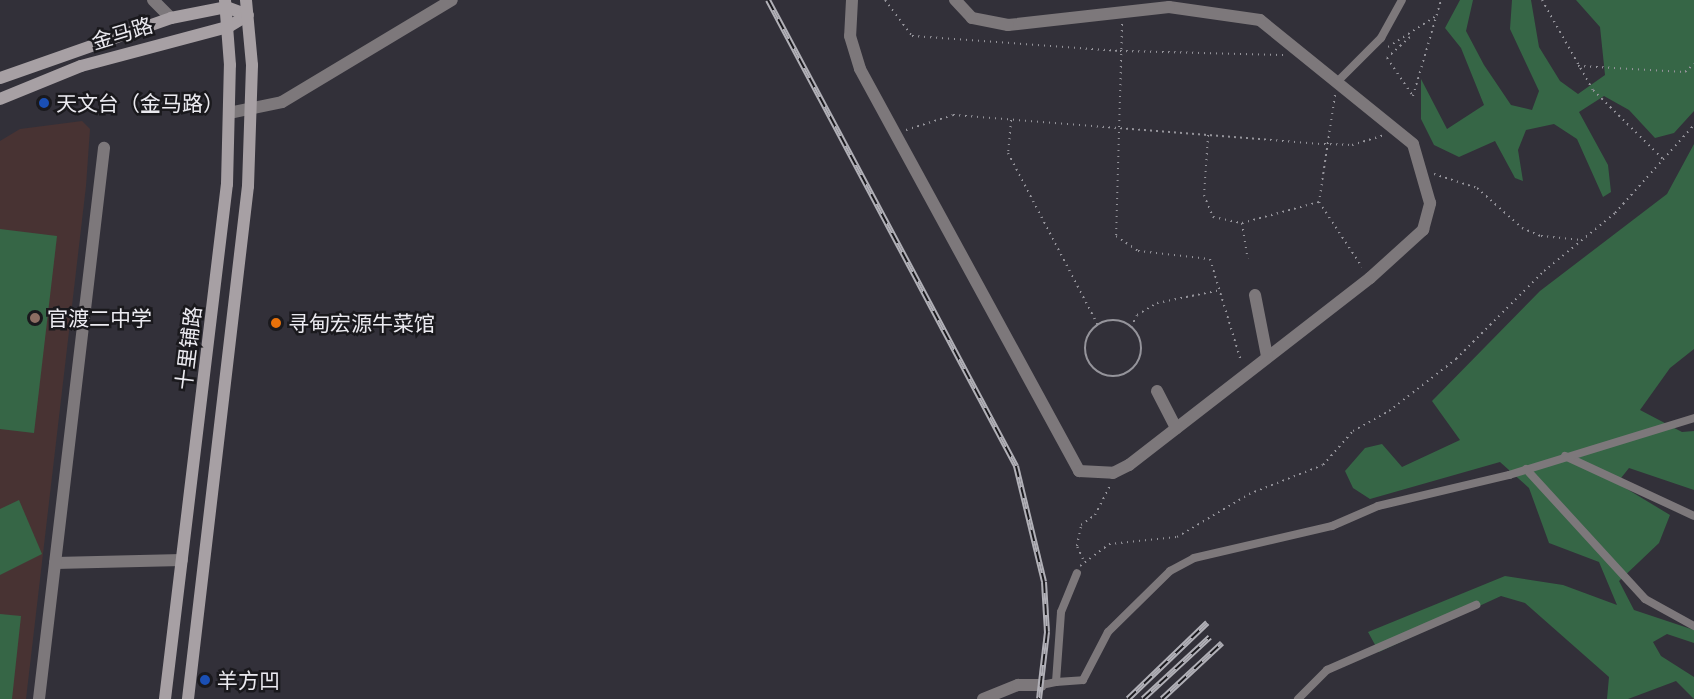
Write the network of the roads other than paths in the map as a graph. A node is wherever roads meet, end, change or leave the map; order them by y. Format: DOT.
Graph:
graph roads {
  1 [pos="153,0"];
  2 [pos="246,0"];
  3 [pos="452,0"];
  4 [pos="852,0"];
  5 [pos="955,0"];
  6 [pos="1402,0"];
  7 [pos="225,4"];
  8 [pos="248,15"];
  9 [pos="171,18"];
  10 [pos="228,27"];
  11 [pos="0,78"];
  12 [pos="1338,81"];
  13 [pos="0,99"];
  14 [pos="251,111"];
  15 [pos="230,113"];
  16 [pos="104,148"];
  17 [pos="1255,295"];
  18 [pos="1267,356"];
  19 [pos="1157,391"];
  20 [pos="1694,418"];
  21 [pos="1176,428"];
  22 [pos="1565,456"];
  23 [pos="1526,469"];
  24 [pos="1694,516"];
  25 [pos="182,560"];
  26 [pos="55,563"];
  27 [pos="1077,573"];
  28 [pos="1476,605"];
  29 [pos="1694,626"];
  30 [pos="1056,682"];
  31 [pos="1041,685"];
  32 [pos="39,699"];
  33 [pos="165,699"];
  34 [pos="188,699"];
  35 [pos="983,699"];
  36 [pos="1298,699"];
  1 -- 9 [label="street"];
  2 -- 8 [label="main road, 十里铺路"];
  3 -- 14 [label="street"];
  4 -- 21 [label="street"];
  5 -- 12 [label="street"];
  6 -- 12 [label="lane"];
  7 -- 8 [label="main road"];
  7 -- 9 [label="main road, 金马路"];
  7 -- 10 [label="main road, 十里铺路"];
  8 -- 10 [label="main road, 金马路"];
  8 -- 14 [label="main road, 十里铺路"];
  9 -- 11 [label="main road, 金马路"];
  10 -- 13 [label="main road, 金马路"];
  10 -- 15 [label="main road, 十里铺路"];
  12 -- 18 [label="street"];
  14 -- 15 [label="street"];
  14 -- 34 [label="main road, 十里铺路"];
  15 -- 25 [label="main road, 十里铺路"];
  16 -- 26 [label="street"];
  17 -- 18 [label="street"];
  18 -- 21 [label="street"];
  19 -- 21 [label="street"];
  20 -- 22 [label="lane"];
  22 -- 23 [label="lane"];
  22 -- 24 [label="lane"];
  23 -- 29 [label="lane"];
  23 -- 30 [label="lane"];
  25 -- 26 [label="street"];
  25 -- 33 [label="main road, 十里铺路"];
  26 -- 32 [label="street"];
  27 -- 30 [label="lane"];
  28 -- 36 [label="lane"];
  30 -- 31 [label="lane"];
  31 -- 35 [label="street"];
}
